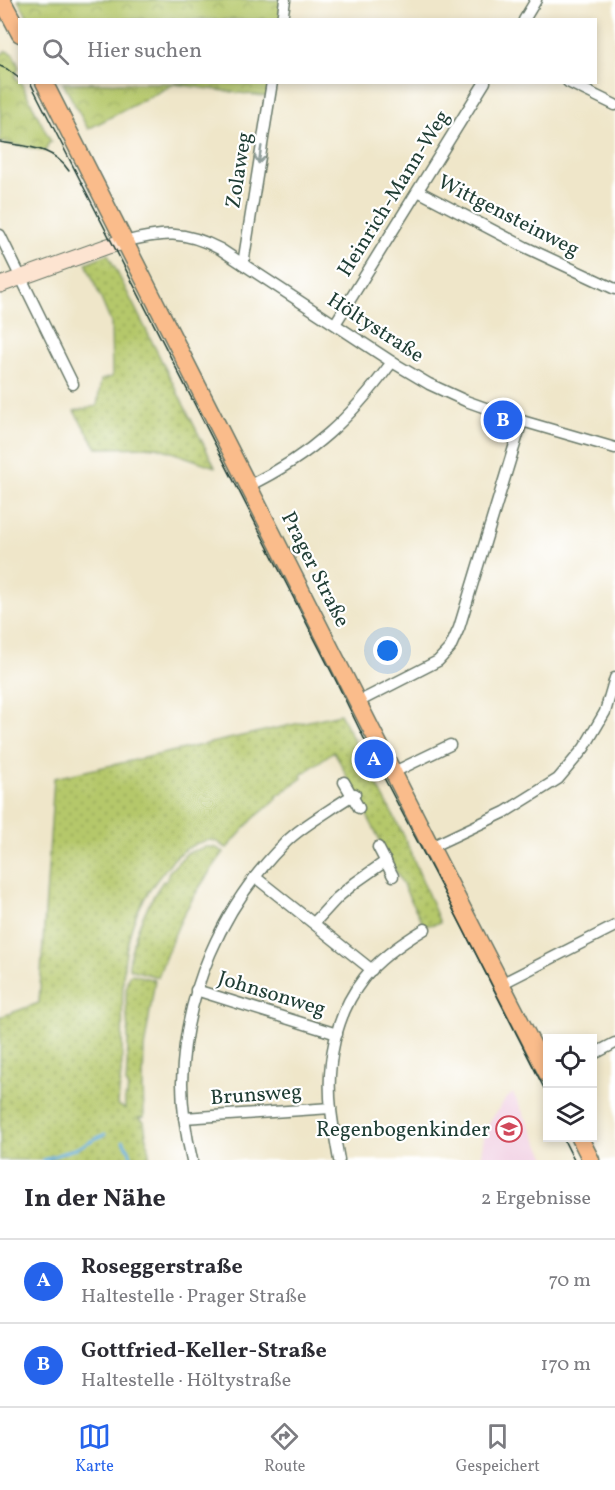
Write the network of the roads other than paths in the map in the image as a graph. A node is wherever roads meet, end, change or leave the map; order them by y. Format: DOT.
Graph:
graph roads {
  1 [pos="2,0"];
  2 [pos="285,0"];
  3 [pos="536,0"];
  4 [pos="282,18"];
  5 [pos="525,18"];
  6 [pos="18,30"];
  7 [pos="45,84"];
  8 [pos="272,84"];
  9 [pos="484,84"];
  10 [pos="572,84"];
  11 [pos="615,105"];
  12 [pos="418,191"];
  13 [pos="0,235"];
  14 [pos="124,242"];
  15 [pos="243,264"];
  16 [pos="21,277"];
  17 [pos="0,285"];
  18 [pos="615,289"];
  19 [pos="335,324"];
  20 [pos="392,362"];
  21 [pos="73,384"];
  22 [pos="522,421"];
  23 [pos="615,448"];
  24 [pos="248,486"];
  25 [pos="615,678"];
  26 [pos="358,702"];
  27 [pos="450,745"];
  28 [pos="394,772"];
  29 [pos="344,782"];
  30 [pos="354,795"];
  31 [pos="359,808"];
  32 [pos="378,847"];
  33 [pos="431,848"];
  34 [pos="386,861"];
  35 [pos="393,876"];
  36 [pos="255,877"];
  37 [pos="314,923"];
  38 [pos="615,926"];
  39 [pos="425,929"];
  40 [pos="372,970"];
  41 [pos="501,984"];
  42 [pos="196,990"];
  43 [pos="337,1034"];
  44 [pos="615,1043"];
  45 [pos="597,1052"];
  46 [pos="543,1065"];
  47 [pos="331,1108"];
  48 [pos="184,1118"];
  49 [pos="582,1142"];
  50 [pos="192,1160"];
  51 [pos="339,1160"];
  52 [pos="591,1160"];
  1 -- 6 [label="main road"];
  2 -- 4 [label="street"];
  3 -- 5 [label="street"];
  7 -- 14 [label="main road, Prager Straße"];
  8 -- 15 [label="street, Zolaweg, one-way"];
  9 -- 12 [label="street, Heinrich-Mann-Weg"];
  10 -- 11 [label="street"];
  12 -- 18 [label="street, Wittgensteinweg"];
  12 -- 19 [label="street, Heinrich-Mann-Weg"];
  13 -- 16 [label="street"];
  14 -- 15 [label="street, Höltystraße"];
  14 -- 16 [label="street"];
  14 -- 24 [label="main road, Prager Straße"];
  15 -- 19 [label="street, Höltystraße"];
  16 -- 17 [label="street"];
  16 -- 21 [label="street"];
  19 -- 20 [label="street, Höltystraße"];
  20 -- 22 [label="street, Höltystraße"];
  20 -- 24 [label="street"];
  22 -- 23 [label="street, Höltystraße"];
  22 -- 26 [label="street"];
  24 -- 26 [label="main road, Prager Straße"];
  25 -- 33 [label="street"];
  26 -- 28 [label="main road, Prager Straße"];
  27 -- 28 [label="street"];
  28 -- 33 [label="main road, Prager Straße"];
  29 -- 30 [label="street"];
  30 -- 31 [label="street"];
  30 -- 36 [label="street"];
  32 -- 34 [label="street"];
  33 -- 41 [label="main road, Prager Straße"];
  34 -- 35 [label="street"];
  34 -- 37 [label="street"];
  36 -- 37 [label="street"];
  36 -- 42 [label="street"];
  37 -- 40 [label="street"];
  38 -- 41 [label="street"];
  39 -- 40 [label="street"];
  40 -- 43 [label="street"];
  41 -- 46 [label="main road, Prager Straße"];
  42 -- 43 [label="street, Johnsonweg"];
  42 -- 48 [label="street"];
  43 -- 47 [label="street"];
  44 -- 45 [label="street"];
  47 -- 48 [label="street, Brunsweg"];
  47 -- 51 [label="street"];
  48 -- 50 [label="street"];
  49 -- 52 [label="main road"];
}
